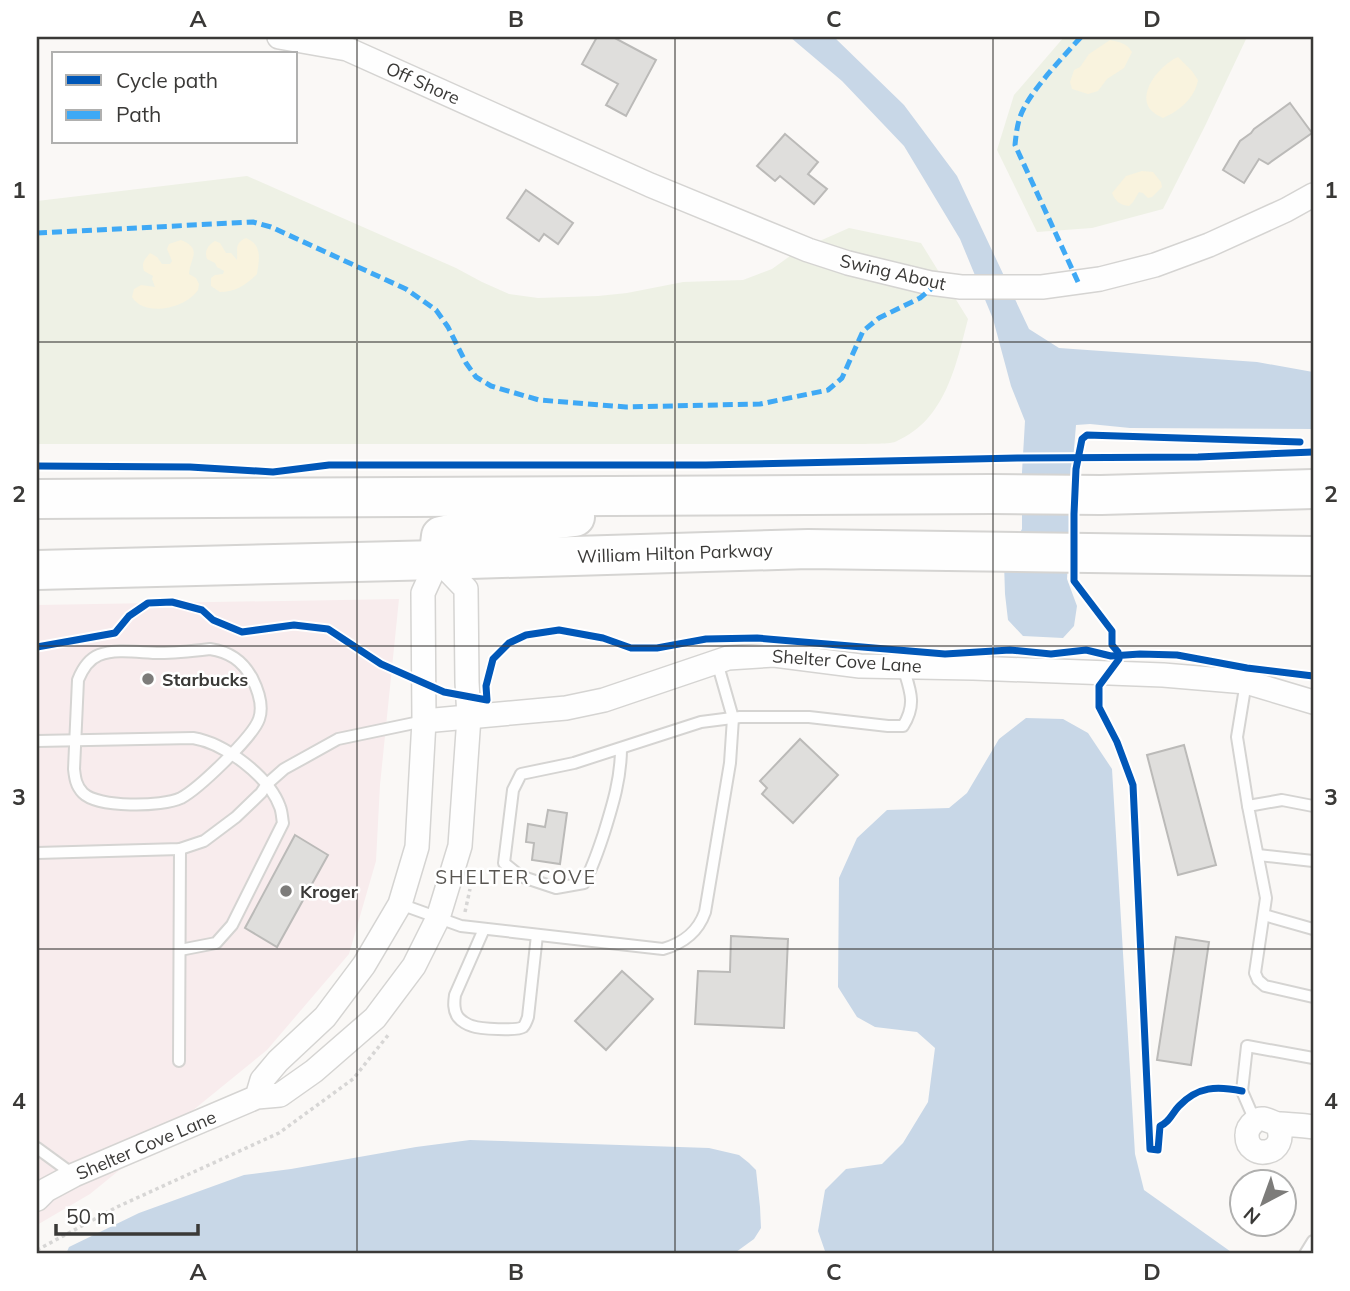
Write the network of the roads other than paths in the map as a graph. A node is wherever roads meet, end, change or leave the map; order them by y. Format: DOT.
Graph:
graph roads {
  1 [pos="279,37"];
  2 [pos="562,145"];
  3 [pos="1313,195"];
  4 [pos="1313,489"];
  5 [pos="765,495"];
  6 [pos="37,499"];
  7 [pos="1313,556"];
  8 [pos="438,560"];
  9 [pos="37,569"];
  10 [pos="717,662"];
  11 [pos="903,667"];
  12 [pos="1245,682"];
  13 [pos="1313,702"];
  14 [pos="469,717"];
  15 [pos="733,718"];
  16 [pos="424,721"];
  17 [pos="75,740"];
  18 [pos="37,741"];
  19 [pos="621,748"];
  20 [pos="232,754"];
  21 [pos="267,784"];
  22 [pos="1248,806"];
  23 [pos="1313,806"];
  24 [pos="180,849"];
  25 [pos="37,853"];
  26 [pos="1258,855"];
  27 [pos="1313,861"];
  28 [pos="400,904"];
  29 [pos="1264,915"];
  30 [pos="438,918"];
  31 [pos="484,929"];
  32 [pos="1313,929"];
  33 [pos="537,935"];
  34 [pos="180,950"];
  35 [pos="1313,997"];
  36 [pos="1313,1058"];
  37 [pos="178,1061"];
  38 [pos="257,1097"];
  39 [pos="1266,1123"];
  40 [pos="1313,1127"];
  41 [pos="37,1148"];
  42 [pos="74,1175"];
  43 [pos="37,1199"];
  44 [pos="1313,1241"];
  45 [pos="1305,1254"];
  1 -- 2 [label="street, Off Shore"];
  2 -- 3 [label="street, Swing About"];
  4 -- 5 [label="highway"];
  5 -- 6 [label="highway"];
  5 -- 8 [label="highway"];
  7 -- 8 [label="highway, William Hilton Parkway"];
  8 -- 9 [label="highway, William Hilton Parkway"];
  8 -- 14 [label="street, Shelter Cove Lane"];
  8 -- 16 [label="street"];
  10 -- 11 [label="street, Shelter Cove Lane"];
  10 -- 14 [label="street, Shelter Cove Lane"];
  10 -- 15 [label="lane"];
  11 -- 12 [label="street, Shelter Cove Lane"];
  11 -- 15 [label="lane"];
  12 -- 13 [label="street, Shelter Cove Lane"];
  12 -- 22 [label="lane"];
  14 -- 16 [label="street, Shelter Cove Lane"];
  14 -- 30 [label="street, Shelter Cove Lane"];
  15 -- 19 [label="lane"];
  15 -- 33 [label="lane"];
  16 -- 21 [label="lane, Shelter Cove Lane"];
  16 -- 28 [label="street"];
  17 -- 18 [label="lane"];
  17 -- 20 [label="lane"];
  17 -- 20 [label="lane"];
  17 -- 20 [label="lane"];
  19 -- 19 [label="lane"];
  20 -- 21 [label="lane"];
  21 -- 24 [label="lane, Shelter Cove Lane"];
  21 -- 34 [label="lane"];
  22 -- 23 [label="lane"];
  22 -- 26 [label="lane"];
  24 -- 25 [label="lane, Shelter Cove Lane"];
  24 -- 34 [label="lane"];
  26 -- 27 [label="lane"];
  26 -- 29 [label="lane"];
  28 -- 30 [label="lane"];
  28 -- 38 [label="street"];
  29 -- 32 [label="lane"];
  29 -- 35 [label="lane"];
  30 -- 31 [label="lane"];
  30 -- 38 [label="street, Shelter Cove Lane"];
  31 -- 33 [label="lane"];
  31 -- 33 [label="lane"];
  34 -- 37 [label="lane"];
  36 -- 39 [label="lane"];
  38 -- 42 [label="street, Shelter Cove Lane"];
  39 -- 40 [label="street"];
  41 -- 42 [label="lane"];
  42 -- 43 [label="street, Shelter Cove Lane"];
  44 -- 45 [label="lane"];
}
